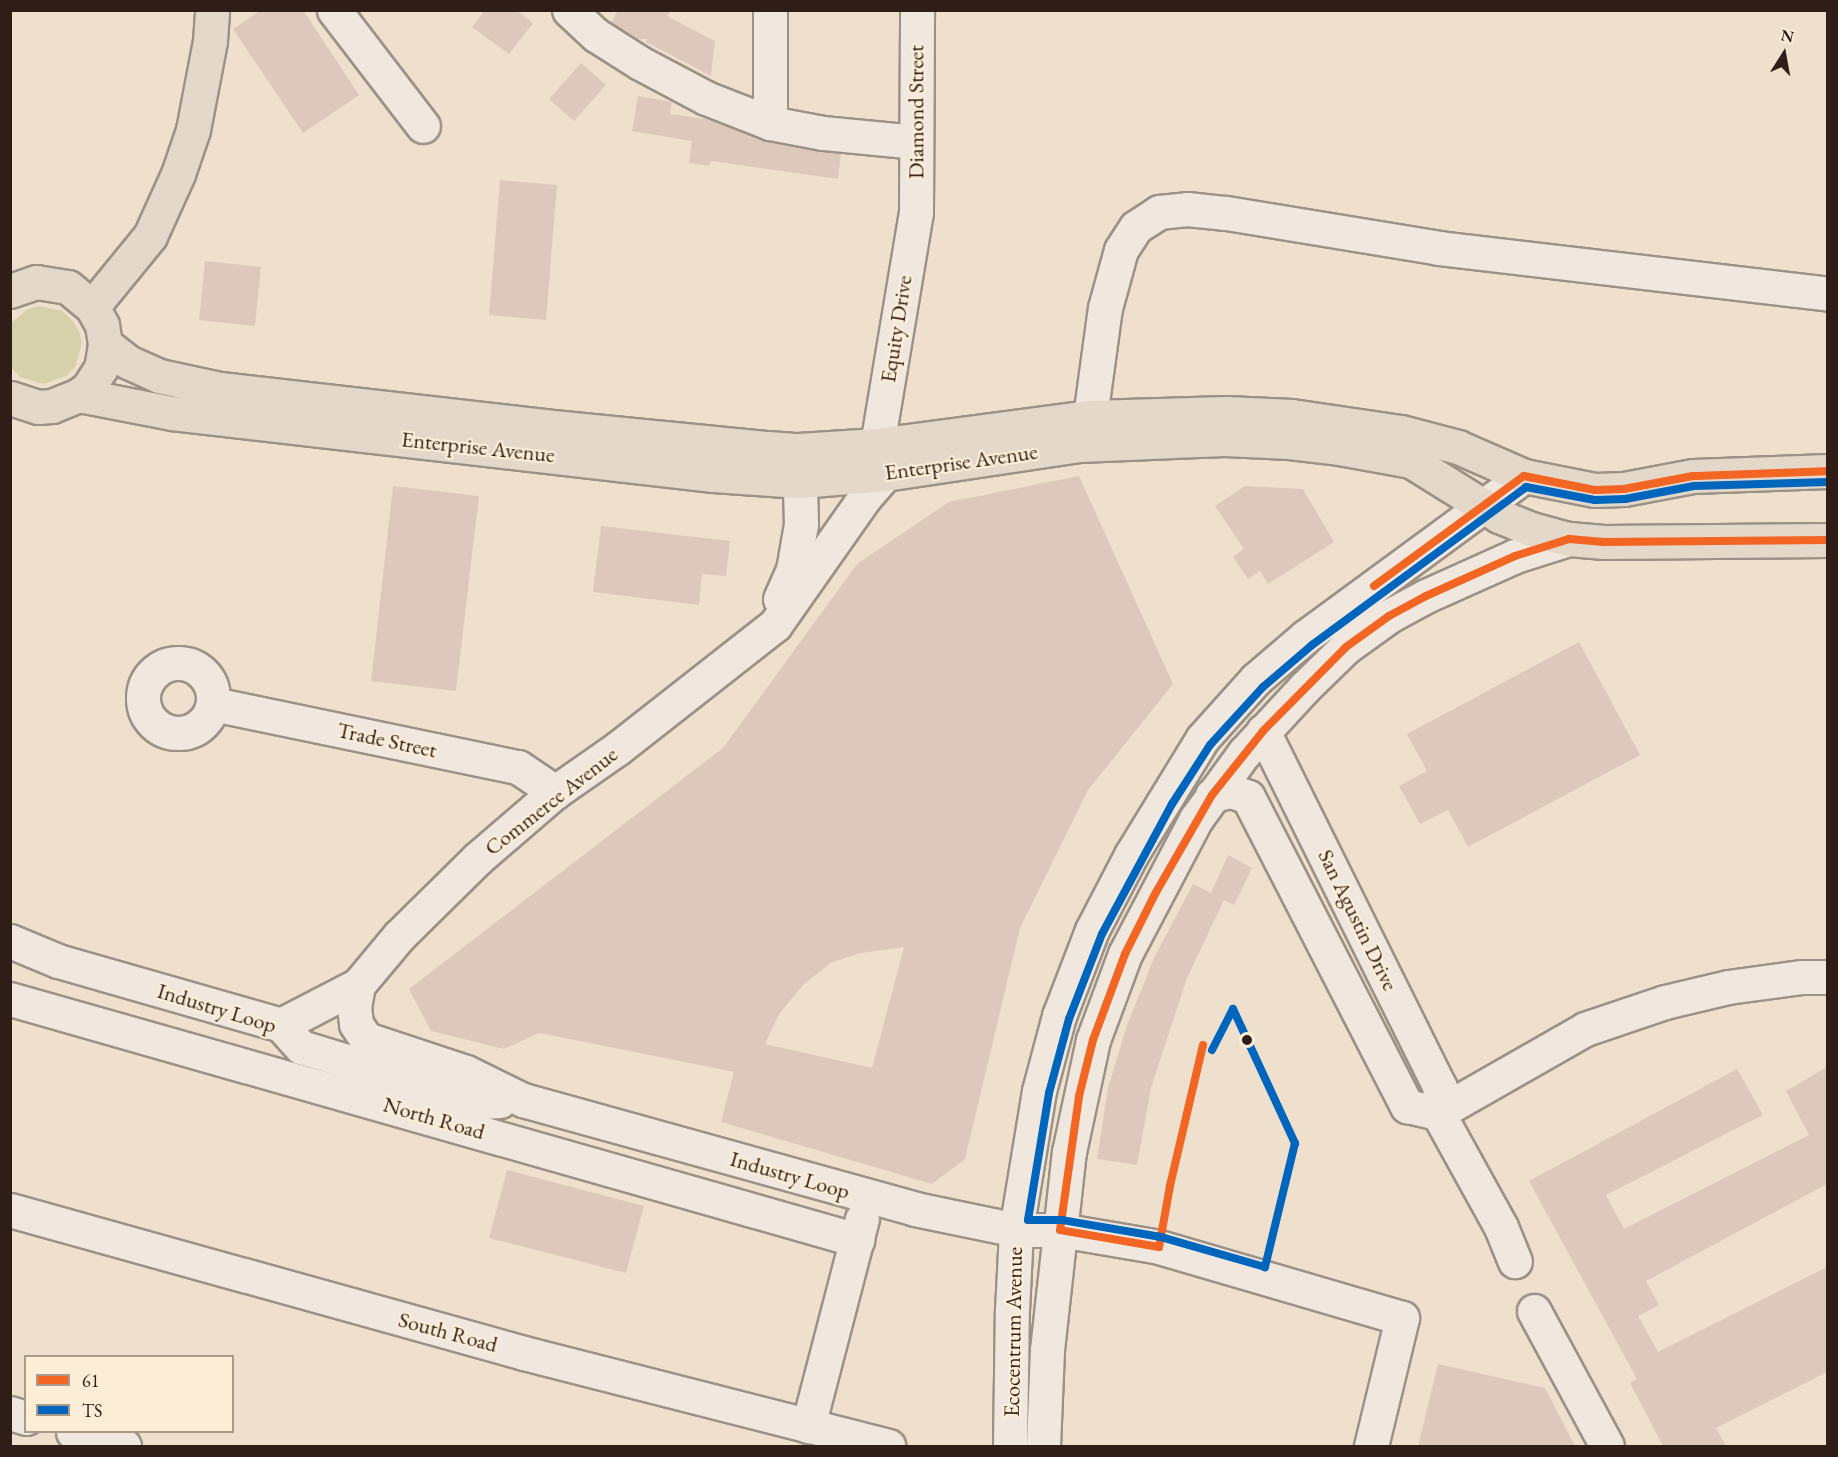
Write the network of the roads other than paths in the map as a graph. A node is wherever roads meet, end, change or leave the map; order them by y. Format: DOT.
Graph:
graph roads {
  1 [pos="212,10"];
  2 [pos="569,10"];
  3 [pos="770,10"];
  4 [pos="917,10"];
  5 [pos="342,14"];
  6 [pos="770,123"];
  7 [pos="423,126"];
  8 [pos="916,142"];
  9 [pos="916,213"];
  10 [pos="10,291"];
  11 [pos="1827,294"];
  12 [pos="92,307"];
  13 [pos="105,344"];
  14 [pos="78,395"];
  15 [pos="10,399"];
  16 [pos="1090,417"];
  17 [pos="881,459"];
  18 [pos="800,465"];
  19 [pos="1827,471"];
  20 [pos="1524,476"];
  21 [pos="1481,505"];
  22 [pos="1569,539"];
  23 [pos="1827,540"];
  24 [pos="762,636"];
  25 [pos="213,704"];
  26 [pos="1263,731"];
  27 [pos="555,792"];
  28 [pos="1212,795"];
  29 [pos="10,941"];
  30 [pos="1827,977"];
  31 [pos="358,985"];
  32 [pos="10,999"];
  33 [pos="194,1000"];
  34 [pos="281,1024"];
  35 [pos="149,1039"];
  36 [pos="523,1100"];
  37 [pos="1438,1113"];
  38 [pos="868,1197"];
  39 [pos="10,1210"];
  40 [pos="1016,1230"];
  41 [pos="1060,1230"];
  42 [pos="857,1240"];
  43 [pos="1515,1261"];
  44 [pos="1534,1311"];
  45 [pos="808,1426"];
  46 [pos="888,1446"];
  47 [pos="1010,1446"];
  48 [pos="1043,1446"];
  49 [pos="1371,1446"];
  50 [pos="1606,1446"];
  1 -- 12 [label="main road"];
  2 -- 6 [label="street"];
  3 -- 6 [label="street"];
  4 -- 8 [label="street, Diamond Street"];
  5 -- 7 [label="street"];
  6 -- 8 [label="street"];
  8 -- 9 [label="street, Diamond Street"];
  9 -- 17 [label="street, Equity Drive"];
  10 -- 12 [label="main road"];
  11 -- 16 [label="street"];
  12 -- 13 [label="main road"];
  13 -- 14 [label="main road"];
  13 -- 18 [label="main road, Enterprise Avenue"];
  14 -- 15 [label="main road"];
  14 -- 18 [label="main road, Enterprise Avenue"];
  16 -- 17 [label="main road, Enterprise Avenue"];
  16 -- 20 [label="main road, Enterprise Avenue"];
  17 -- 18 [label="main road, Enterprise Avenue"];
  17 -- 21 [label="main road, Enterprise Avenue"];
  17 -- 24 [label="street, Commerce Avenue"];
  18 -- 24 [label="street, Commerce Avenue"];
  19 -- 20 [label="main road, Enterprise Avenue"];
  20 -- 21 [label="street, Ecocentrum Avenue"];
  21 -- 22 [label="main road, Enterprise Avenue"];
  21 -- 40 [label="street, Ecocentrum Avenue"];
  22 -- 23 [label="main road, Enterprise Avenue"];
  22 -- 26 [label="street, Ecocentrum Avenue"];
  24 -- 27 [label="street, Commerce Avenue"];
  25 -- 27 [label="street, Trade Street"];
  26 -- 28 [label="street, Ecocentrum Avenue"];
  26 -- 37 [label="street, San Agustin Drive"];
  27 -- 31 [label="street, Commerce Avenue"];
  28 -- 37 [label="street, San Agustin Drive"];
  28 -- 41 [label="street, Ecocentrum Avenue"];
  29 -- 33 [label="street, Industry Loop"];
  30 -- 37 [label="street"];
  31 -- 34 [label="street, Commerce Avenue"];
  31 -- 36 [label="street, Industry Loop"];
  32 -- 35 [label="street, North Road"];
  33 -- 34 [label="street, Industry Loop"];
  33 -- 35 [label="street"];
  34 -- 36 [label="street, Industry Loop"];
  35 -- 42 [label="street, North Road"];
  36 -- 38 [label="street, Industry Loop"];
  37 -- 43 [label="street, San Agustin Drive"];
  38 -- 40 [label="street, Industry Loop"];
  38 -- 42 [label="street"];
  39 -- 45 [label="street, South Road"];
  40 -- 41 [label="street, Industry Loop"];
  40 -- 47 [label="street, Ecocentrum Avenue"];
  41 -- 48 [label="street, Ecocentrum Avenue"];
  41 -- 49 [label="street, Industry Loop"];
  42 -- 45 [label="street"];
  44 -- 50 [label="street"];
  45 -- 46 [label="street, South Road"];
}
